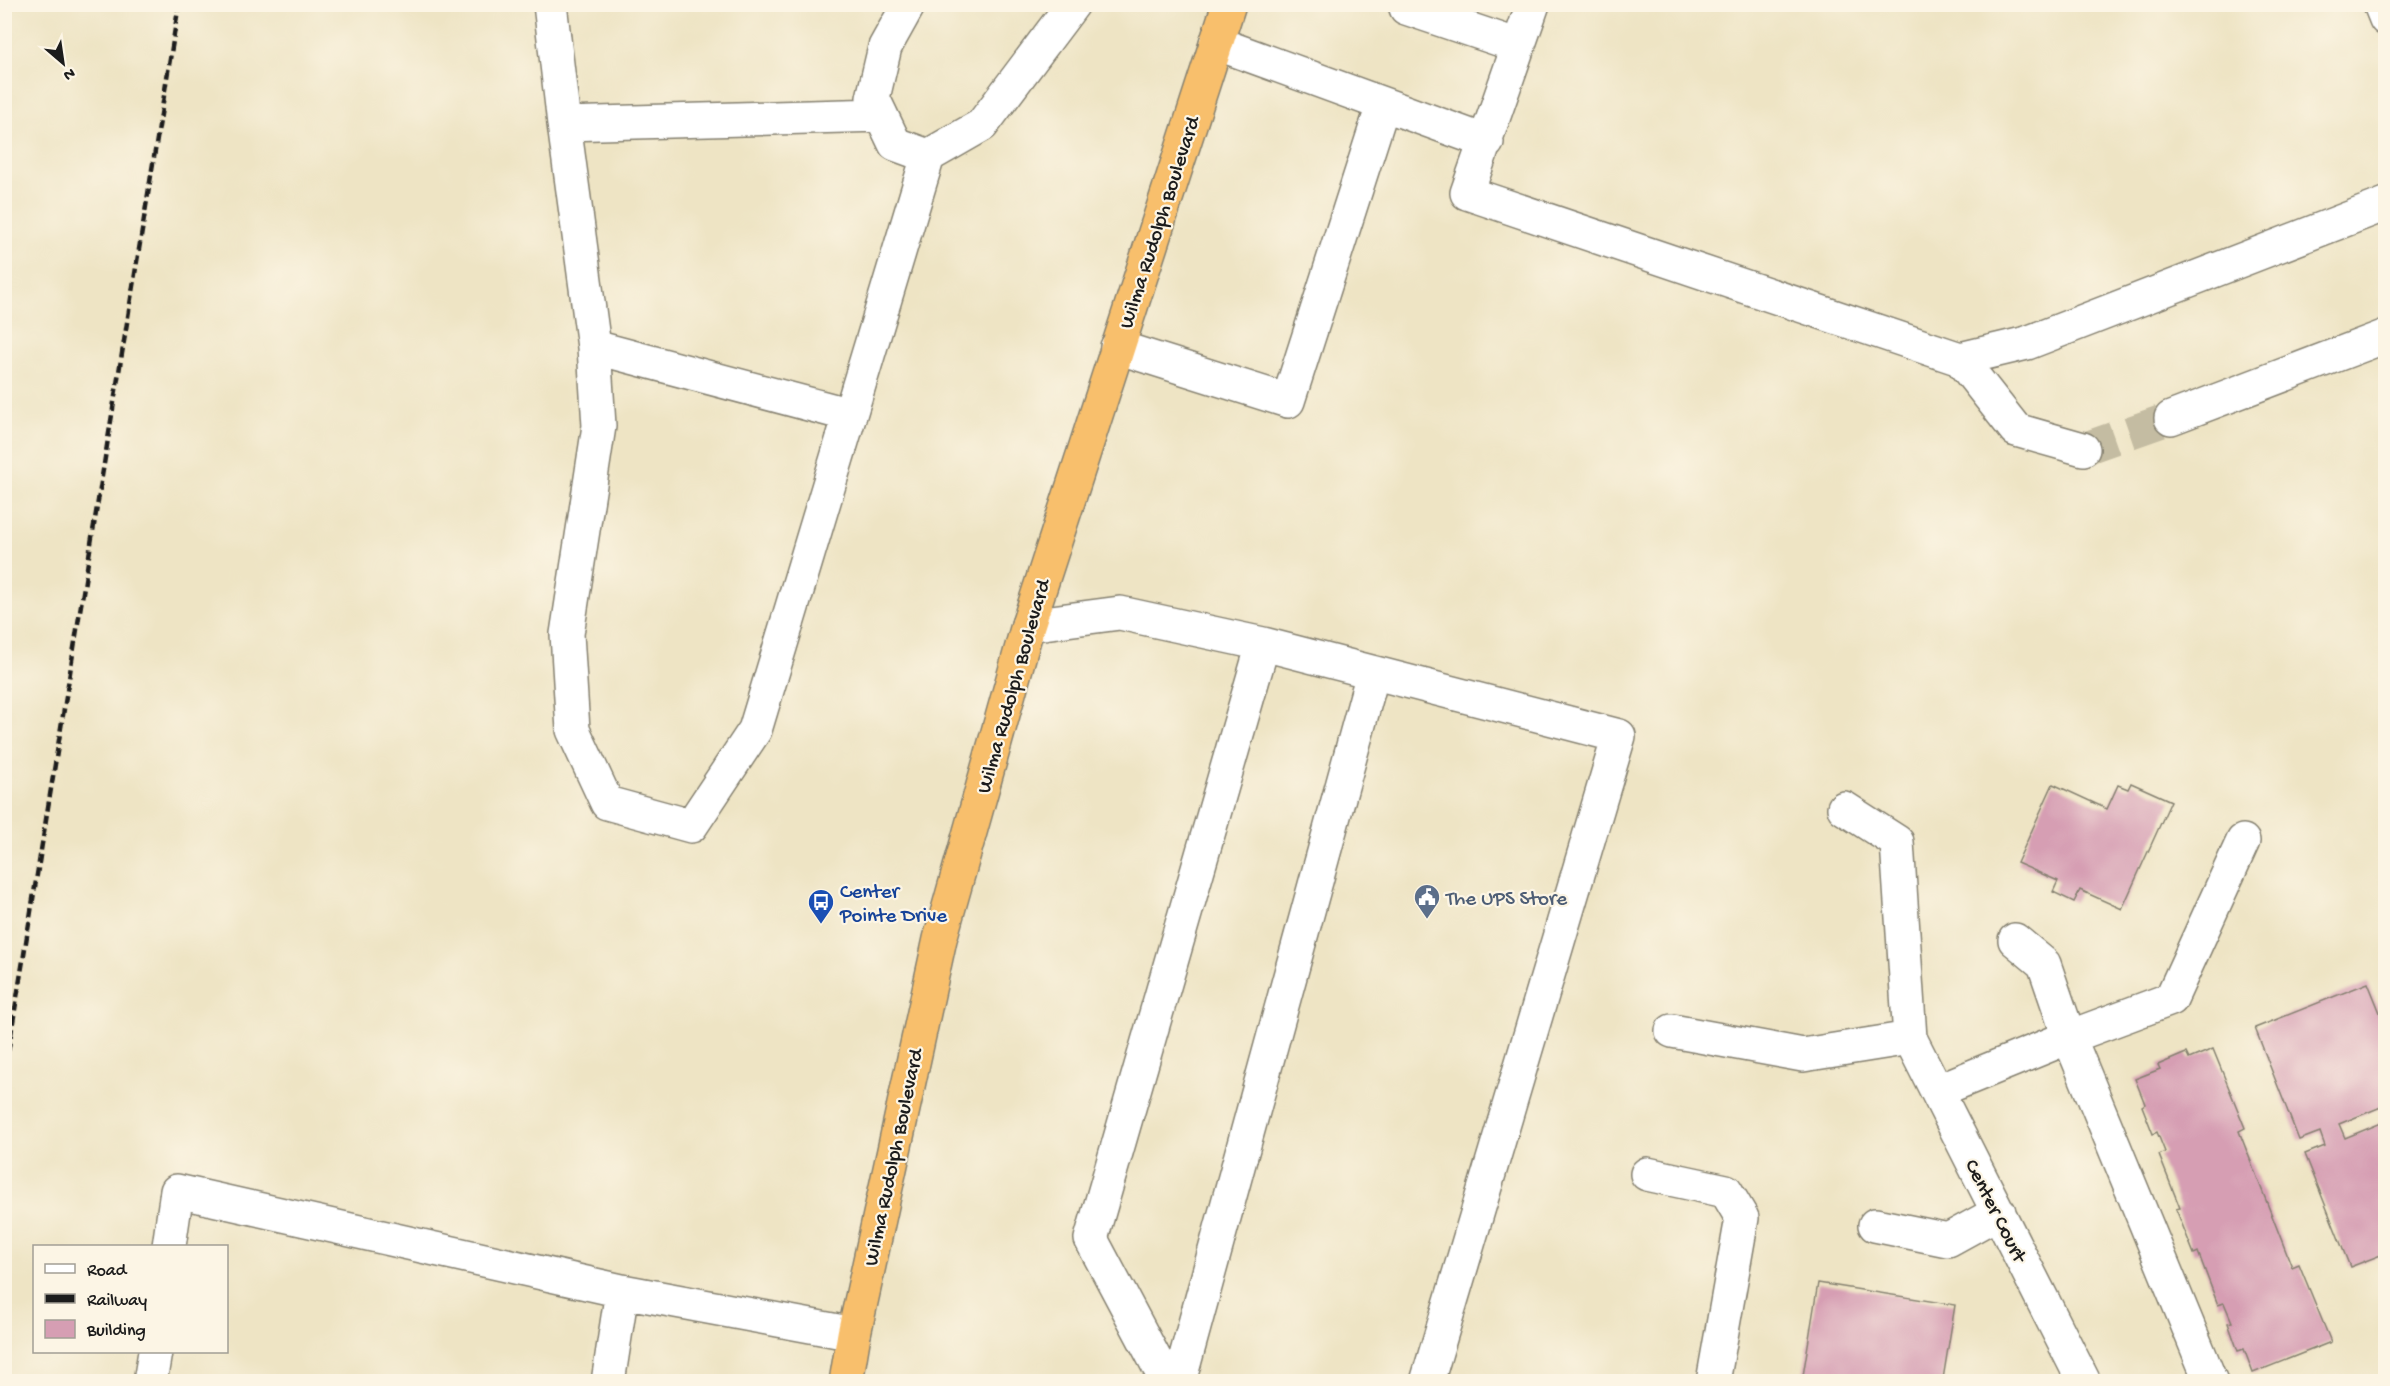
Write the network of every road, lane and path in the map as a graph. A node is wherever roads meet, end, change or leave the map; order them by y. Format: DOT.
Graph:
graph roads {
  1 [pos="550,4"];
  2 [pos="909,4"];
  3 [pos="1073,4"];
  4 [pos="1229,4"];
  5 [pos="1407,4"];
  6 [pos="1533,4"];
  7 [pos="2380,4"];
  8 [pos="2385,19"];
  9 [pos="1216,43"];
  10 [pos="1519,46"];
  11 [pos="1383,105"];
  12 [pos="881,115"];
  13 [pos="564,124"];
  14 [pos="1486,142"];
  15 [pos="928,156"];
  16 [pos="2385,204"];
  17 [pos="2385,336"];
  18 [pos="594,346"];
  19 [pos="1117,347"];
  20 [pos="1960,359"];
  21 [pos="850,415"];
  22 [pos="2171,418"];
  23 [pos="2083,449"];
  24 [pos="1029,625"];
  25 [pos="1263,644"];
  26 [pos="1373,673"];
  27 [pos="1844,808"];
  28 [pos="2243,841"];
  29 [pos="2015,940"];
  30 [pos="1672,1031"];
  31 [pos="2069,1037"];
  32 [pos="1910,1038"];
  33 [pos="1937,1090"];
  34 [pos="1647,1174"];
  35 [pos="1999,1212"];
  36 [pos="1875,1225"];
  37 [pos="169,1245"];
  38 [pos="622,1291"];
  39 [pos="854,1334"];
  40 [pos="155,1353"];
  41 [pos="150,1382"];
  42 [pos="608,1382"];
  43 [pos="846,1382"];
  44 [pos="1167,1382"];
  45 [pos="1179,1382"];
  46 [pos="1427,1382"];
  47 [pos="1713,1382"];
  48 [pos="2084,1382"];
  49 [pos="2211,1382"];
  1 -- 13 [label="street"];
  2 -- 12 [label="street"];
  3 -- 15 [label="street"];
  4 -- 9 [label="highway, Wilma Rudolph Boulevard"];
  5 -- 10 [label="street"];
  6 -- 10 [label="street"];
  7 -- 8 [label="street"];
  9 -- 11 [label="street"];
  9 -- 19 [label="highway, Wilma Rudolph Boulevard"];
  10 -- 14 [label="street"];
  11 -- 14 [label="street"];
  11 -- 19 [label="street"];
  12 -- 13 [label="street"];
  12 -- 15 [label="street"];
  13 -- 18 [label="street"];
  14 -- 20 [label="street"];
  15 -- 21 [label="street"];
  16 -- 20 [label="street"];
  17 -- 22 [label="street"];
  18 -- 21 [label="street"];
  18 -- 21 [label="street"];
  19 -- 24 [label="highway, Wilma Rudolph Boulevard"];
  20 -- 23 [label="street"];
  24 -- 25 [label="street"];
  24 -- 39 [label="highway, Wilma Rudolph Boulevard"];
  25 -- 26 [label="street"];
  25 -- 44 [label="street"];
  26 -- 45 [label="street"];
  26 -- 46 [label="street"];
  27 -- 32 [label="street"];
  28 -- 31 [label="street"];
  29 -- 31 [label="street"];
  30 -- 32 [label="street"];
  31 -- 33 [label="street"];
  31 -- 49 [label="street"];
  32 -- 33 [label="street, Center Court"];
  33 -- 35 [label="street, Center Court"];
  34 -- 47 [label="street"];
  35 -- 36 [label="street"];
  35 -- 48 [label="street, Center Court"];
  37 -- 38 [label="street"];
  38 -- 39 [label="street"];
  38 -- 42 [label="street"];
  39 -- 43 [label="highway, Wilma Rudolph Boulevard"];
  40 -- 41 [label="street"];
}
